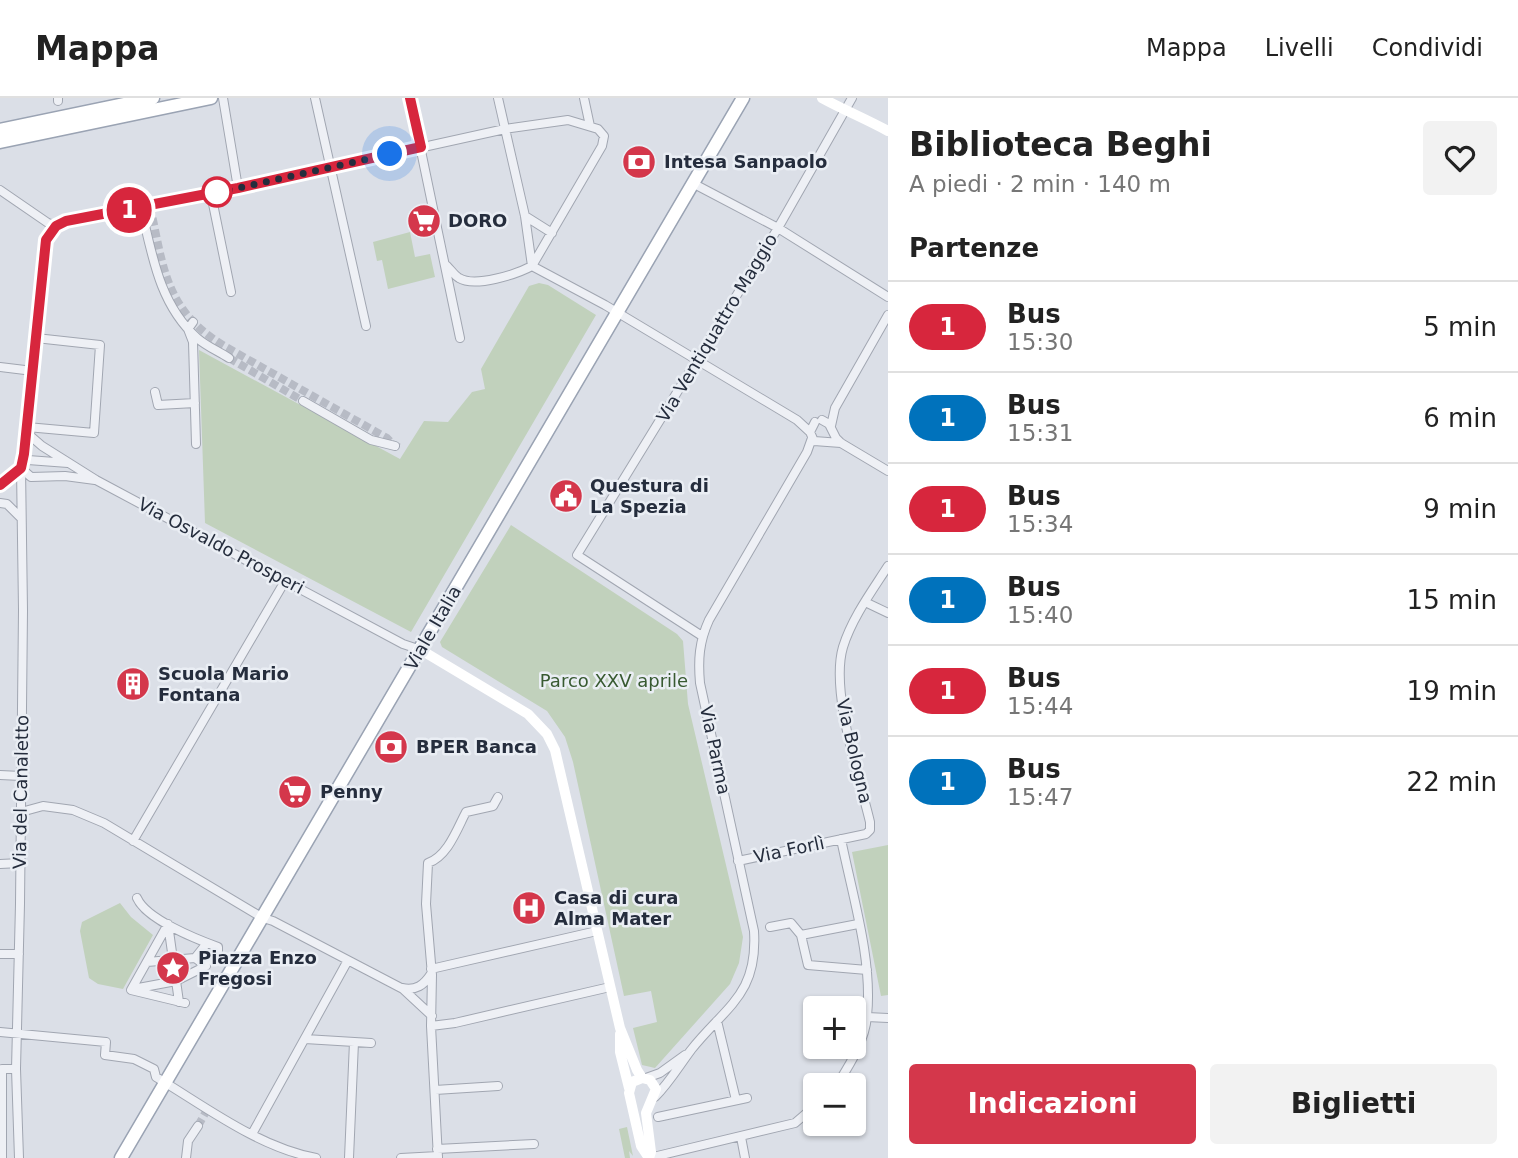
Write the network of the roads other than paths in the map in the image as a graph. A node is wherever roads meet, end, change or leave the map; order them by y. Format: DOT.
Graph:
graph roads {
  1 [pos="153,98"];
  2 [pos="211,98"];
  3 [pos="223,98"];
  4 [pos="315,98"];
  5 [pos="410,98"];
  6 [pos="498,98"];
  7 [pos="584,98"];
  8 [pos="743,98"];
  9 [pos="822,98"];
  10 [pos="852,98"];
  11 [pos="845,110"];
  12 [pos="594,127"];
  13 [pos="505,129"];
  14 [pos="0,131"];
  15 [pos="888,131"];
  16 [pos="0,142"];
  17 [pos="421,147"];
  18 [pos="330,168"];
  19 [pos="698,186"];
  20 [pos="238,188"];
  21 [pos="0,190"];
  22 [pos="211,194"];
  23 [pos="141,208"];
  24 [pos="525,216"];
  25 [pos="56,226"];
  26 [pos="778,228"];
  27 [pos="552,233"];
  28 [pos="447,266"];
  29 [pos="532,266"];
  30 [pos="232,292"];
  31 [pos="888,297"];
  32 [pos="617,313"];
  33 [pos="888,315"];
  34 [pos="190,326"];
  35 [pos="366,326"];
  36 [pos="36,338"];
  37 [pos="460,338"];
  38 [pos="229,358"];
  39 [pos="697,362"];
  40 [pos="0,368"];
  41 [pos="33,370"];
  42 [pos="155,393"];
  43 [pos="303,401"];
  44 [pos="195,402"];
  45 [pos="835,408"];
  46 [pos="797,419"];
  47 [pos="819,421"];
  48 [pos="832,429"];
  49 [pos="27,430"];
  50 [pos="817,439"];
  51 [pos="841,443"];
  52 [pos="196,444"];
  53 [pos="395,446"];
  54 [pos="72,464"];
  55 [pos="21,468"];
  56 [pos="888,471"];
  57 [pos="96,480"];
  58 [pos="0,485"];
  59 [pos="0,503"];
  60 [pos="20,517"];
  61 [pos="888,566"];
  62 [pos="874,580"];
  63 [pos="285,581"];
  64 [pos="866,601"];
  65 [pos="888,613"];
  66 [pos="702,636"];
  67 [pos="421,650"];
  68 [pos="0,775"];
  69 [pos="21,776"];
  70 [pos="498,797"];
  71 [pos="21,812"];
  72 [pos="841,839"];
  73 [pos="134,841"];
  74 [pos="738,861"];
  75 [pos="20,863"];
  76 [pos="0,864"];
  77 [pos="137,898"];
  78 [pos="263,918"];
  79 [pos="168,924"];
  80 [pos="858,924"];
  81 [pos="762,929"];
  82 [pos="597,931"];
  83 [pos="801,935"];
  84 [pos="207,943"];
  85 [pos="0,954"];
  86 [pos="19,954"];
  87 [pos="195,958"];
  88 [pos="174,961"];
  89 [pos="207,961"];
  90 [pos="147,962"];
  91 [pos="348,962"];
  92 [pos="431,971"];
  93 [pos="867,971"];
  94 [pos="176,981"];
  95 [pos="610,987"];
  96 [pos="401,988"];
  97 [pos="131,990"];
  98 [pos="432,1016"];
  99 [pos="867,1017"];
  100 [pos="888,1018"];
  101 [pos="718,1021"];
  102 [pos="431,1026"];
  103 [pos="620,1028"];
  104 [pos="0,1032"];
  105 [pos="17,1032"];
  106 [pos="304,1039"];
  107 [pos="354,1042"];
  108 [pos="371,1043"];
  109 [pos="690,1051"];
  110 [pos="16,1069"];
  111 [pos="844,1073"];
  112 [pos="644,1078"];
  113 [pos="161,1080"];
  114 [pos="498,1086"];
  115 [pos="435,1090"];
  116 [pos="630,1094"];
  117 [pos="747,1098"];
  118 [pos="736,1100"];
  119 [pos="651,1101"];
  120 [pos="803,1116"];
  121 [pos="658,1118"];
  122 [pos="198,1126"];
  123 [pos="252,1134"];
  124 [pos="741,1137"];
  125 [pos="534,1144"];
  126 [pos="438,1154"];
  127 [pos="2,1158"];
  128 [pos="19,1158"];
  129 [pos="121,1158"];
  130 [pos="186,1158"];
  131 [pos="316,1158"];
  132 [pos="349,1158"];
  133 [pos="401,1158"];
  134 [pos="649,1158"];
  135 [pos="745,1158"];
  1 -- 14 [label="main road"];
  2 -- 16 [label="main road"];
  3 -- 20 [label="street"];
  4 -- 18 [label="street"];
  5 -- 17 [label="street"];
  6 -- 13 [label="street"];
  7 -- 12 [label="street"];
  8 -- 32 [label="main road, Viale Italia"];
  9 -- 11 [label="street"];
  10 -- 11 [label="street, Via Ventiquattro Maggio"];
  11 -- 15 [label="street"];
  11 -- 26 [label="street, Via Ventiquattro Maggio"];
  12 -- 13 [label="street"];
  12 -- 27 [label="street"];
  13 -- 17 [label="street"];
  13 -- 24 [label="street"];
  17 -- 18 [label="street"];
  17 -- 28 [label="street"];
  18 -- 20 [label="street"];
  18 -- 35 [label="street"];
  19 -- 26 [label="street"];
  20 -- 22 [label="street"];
  21 -- 25 [label="street"];
  22 -- 23 [label="street"];
  22 -- 30 [label="street"];
  23 -- 25 [label="street"];
  23 -- 34 [label="street"];
  24 -- 27 [label="street"];
  24 -- 29 [label="street"];
  25 -- 36 [label="street, Via del Canaletto"];
  26 -- 31 [label="street"];
  26 -- 39 [label="street, Via Ventiquattro Maggio"];
  27 -- 29 [label="street"];
  28 -- 29 [label="street"];
  28 -- 37 [label="street"];
  29 -- 32 [label="street"];
  32 -- 39 [label="street"];
  32 -- 67 [label="main road, Viale Italia"];
  33 -- 45 [label="street"];
  34 -- 38 [label="street"];
  34 -- 44 [label="street"];
  36 -- 41 [label="street, Via del Canaletto"];
  36 -- 49 [label="street"];
  39 -- 46 [label="street"];
  39 -- 66 [label="street, Via Ventiquattro Maggio"];
  40 -- 41 [label="street"];
  41 -- 49 [label="street, Via del Canaletto"];
  42 -- 44 [label="street"];
  43 -- 53 [label="street"];
  44 -- 52 [label="street"];
  45 -- 47 [label="street"];
  45 -- 48 [label="street"];
  46 -- 47 [label="street"];
  46 -- 50 [label="street"];
  47 -- 48 [label="street"];
  47 -- 50 [label="street"];
  48 -- 50 [label="street"];
  48 -- 51 [label="street"];
  49 -- 54 [label="street"];
  49 -- 55 [label="street, Via del Canaletto"];
  50 -- 51 [label="street"];
  50 -- 66 [label="street, Via Parma"];
  51 -- 56 [label="street"];
  54 -- 55 [label="street, Via Osvaldo Prosperi"];
  54 -- 57 [label="street, Via Osvaldo Prosperi"];
  55 -- 57 [label="street"];
  55 -- 58 [label="street"];
  55 -- 60 [label="street, Via del Canaletto"];
  57 -- 63 [label="street, Via Osvaldo Prosperi"];
  59 -- 60 [label="street"];
  60 -- 69 [label="street, Via del Canaletto"];
  61 -- 64 [label="street, Via Bologna"];
  62 -- 64 [label="street"];
  63 -- 67 [label="street, Via Osvaldo Prosperi"];
  63 -- 73 [label="street"];
  64 -- 65 [label="street"];
  64 -- 72 [label="street, Via Bologna"];
  66 -- 74 [label="street, Via Parma"];
  67 -- 78 [label="main road, Viale Italia"];
  67 -- 82 [label="street"];
  68 -- 69 [label="street"];
  69 -- 71 [label="street, Via del Canaletto"];
  70 -- 92 [label="street"];
  71 -- 73 [label="street"];
  71 -- 75 [label="street, Via del Canaletto"];
  72 -- 74 [label="street, Via Forlì"];
  72 -- 80 [label="street"];
  73 -- 78 [label="street"];
  74 -- 81 [label="street, Via Parma"];
  75 -- 76 [label="street"];
  75 -- 86 [label="street, Via del Canaletto"];
  77 -- 79 [label="street"];
  78 -- 91 [label="street"];
  78 -- 113 [label="main road, Viale Italia"];
  79 -- 84 [label="street"];
  79 -- 88 [label="street"];
  79 -- 90 [label="street"];
  80 -- 83 [label="street"];
  80 -- 93 [label="street"];
  81 -- 83 [label="street"];
  81 -- 101 [label="street, Via Parma"];
  82 -- 92 [label="street"];
  82 -- 95 [label="street"];
  83 -- 93 [label="street"];
  84 -- 87 [label="street"];
  84 -- 89 [label="street"];
  85 -- 86 [label="street"];
  86 -- 105 [label="street, Via del Canaletto"];
  87 -- 88 [label="street"];
  87 -- 89 [label="street"];
  88 -- 90 [label="street"];
  88 -- 94 [label="street"];
  89 -- 94 [label="street"];
  90 -- 97 [label="street"];
  91 -- 96 [label="street"];
  91 -- 106 [label="street"];
  92 -- 96 [label="street"];
  92 -- 98 [label="street"];
  93 -- 99 [label="street"];
  94 -- 97 [label="street"];
  94 -- 97 [label="street"];
  95 -- 102 [label="street"];
  95 -- 103 [label="street"];
  96 -- 98 [label="street"];
  98 -- 102 [label="street"];
  99 -- 100 [label="street"];
  99 -- 111 [label="street"];
  101 -- 109 [label="street, Via Parma"];
  101 -- 118 [label="street"];
  102 -- 115 [label="street"];
  103 -- 112 [label="street"];
  103 -- 116 [label="street"];
  104 -- 105 [label="street"];
  105 -- 110 [label="street, Via del Canaletto"];
  105 -- 113 [label="street"];
  106 -- 107 [label="street"];
  106 -- 123 [label="street"];
  107 -- 108 [label="street"];
  107 -- 132 [label="street"];
  109 -- 112 [label="street, Via Parma"];
  109 -- 119 [label="street, Via Parma"];
  110 -- 127 [label="street"];
  110 -- 128 [label="street, Via del Canaletto"];
  112 -- 116 [label="street"];
  112 -- 119 [label="street"];
  113 -- 123 [label="street"];
  113 -- 129 [label="main road, Viale Italia"];
  114 -- 115 [label="street"];
  115 -- 126 [label="street"];
  116 -- 119 [label="street"];
  116 -- 134 [label="street"];
  117 -- 118 [label="street"];
  118 -- 121 [label="street"];
  119 -- 134 [label="street"];
  120 -- 124 [label="street"];
  122 -- 130 [label="street"];
  123 -- 131 [label="street"];
  124 -- 134 [label="street"];
  124 -- 135 [label="street"];
  125 -- 126 [label="street"];
  126 -- 133 [label="street"];
}
